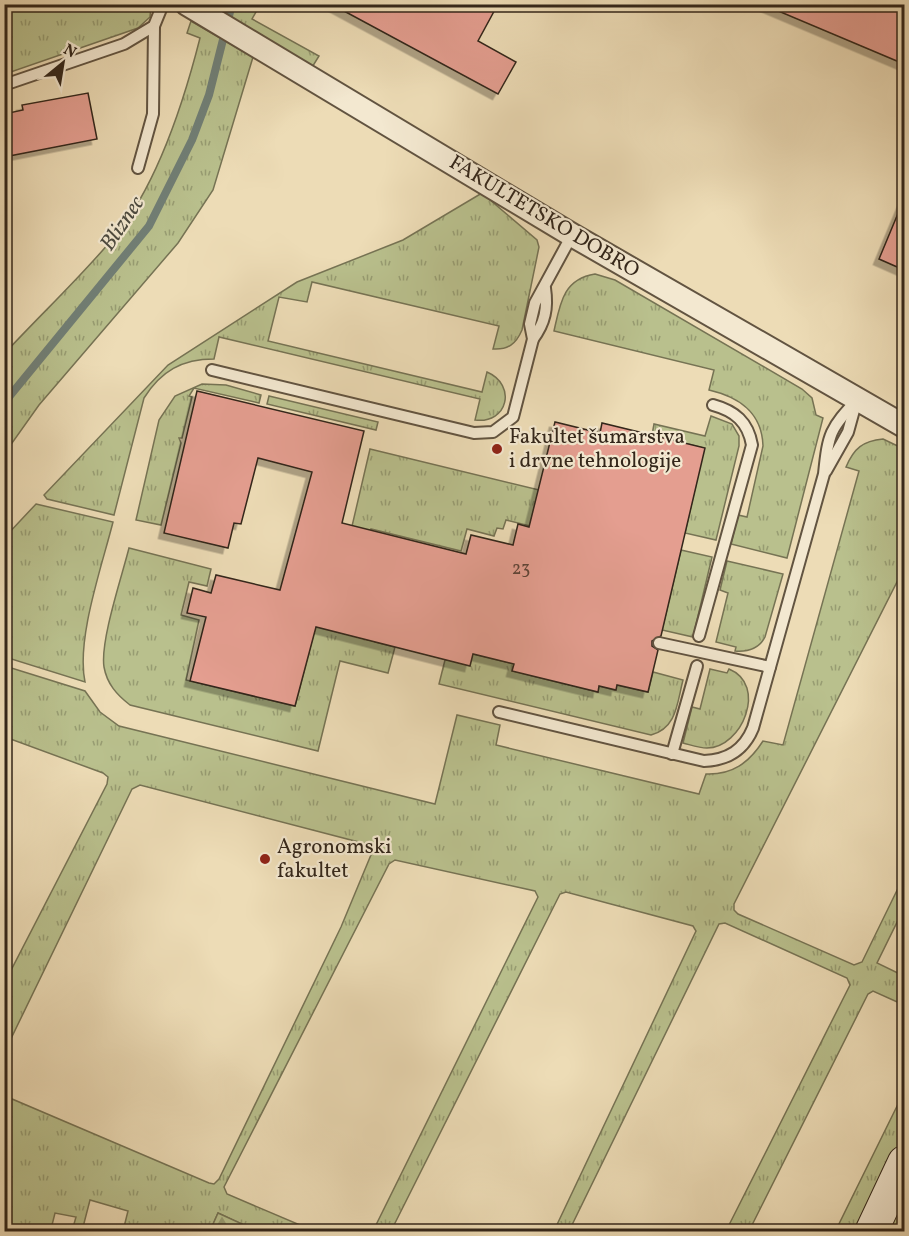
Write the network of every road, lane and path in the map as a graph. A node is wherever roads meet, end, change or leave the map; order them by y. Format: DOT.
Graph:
graph roads {
  1 [pos="163,4"];
  2 [pos="192,7"];
  3 [pos="154,26"];
  4 [pos="4,85"];
  5 [pos="138,168"];
  6 [pos="572,235"];
  7 [pos="212,370"];
  8 [pos="858,399"];
  9 [pos="714,405"];
  10 [pos="904,426"];
  11 [pos="699,636"];
  12 [pos="659,643"];
  13 [pos="697,666"];
  14 [pos="770,667"];
  15 [pos="499,712"];
  16 [pos="672,754"];
  17 [pos="904,1162"];
  18 [pos="871,1232"];
  1 -- 3 [label="lane"];
  2 -- 6 [label="street, FAKULTETSKO DOBRO"];
  3 -- 4 [label="lane"];
  3 -- 5 [label="lane"];
  6 -- 7 [label="lane"];
  6 -- 8 [label="street, FAKULTETSKO DOBRO"];
  8 -- 10 [label="street, FAKULTETSKO DOBRO"];
  8 -- 14 [label="lane"];
  9 -- 11 [label="lane"];
  12 -- 14 [label="lane"];
  13 -- 16 [label="lane"];
  14 -- 16 [label="lane"];
  15 -- 16 [label="lane"];
  17 -- 18 [label="street"];
}
